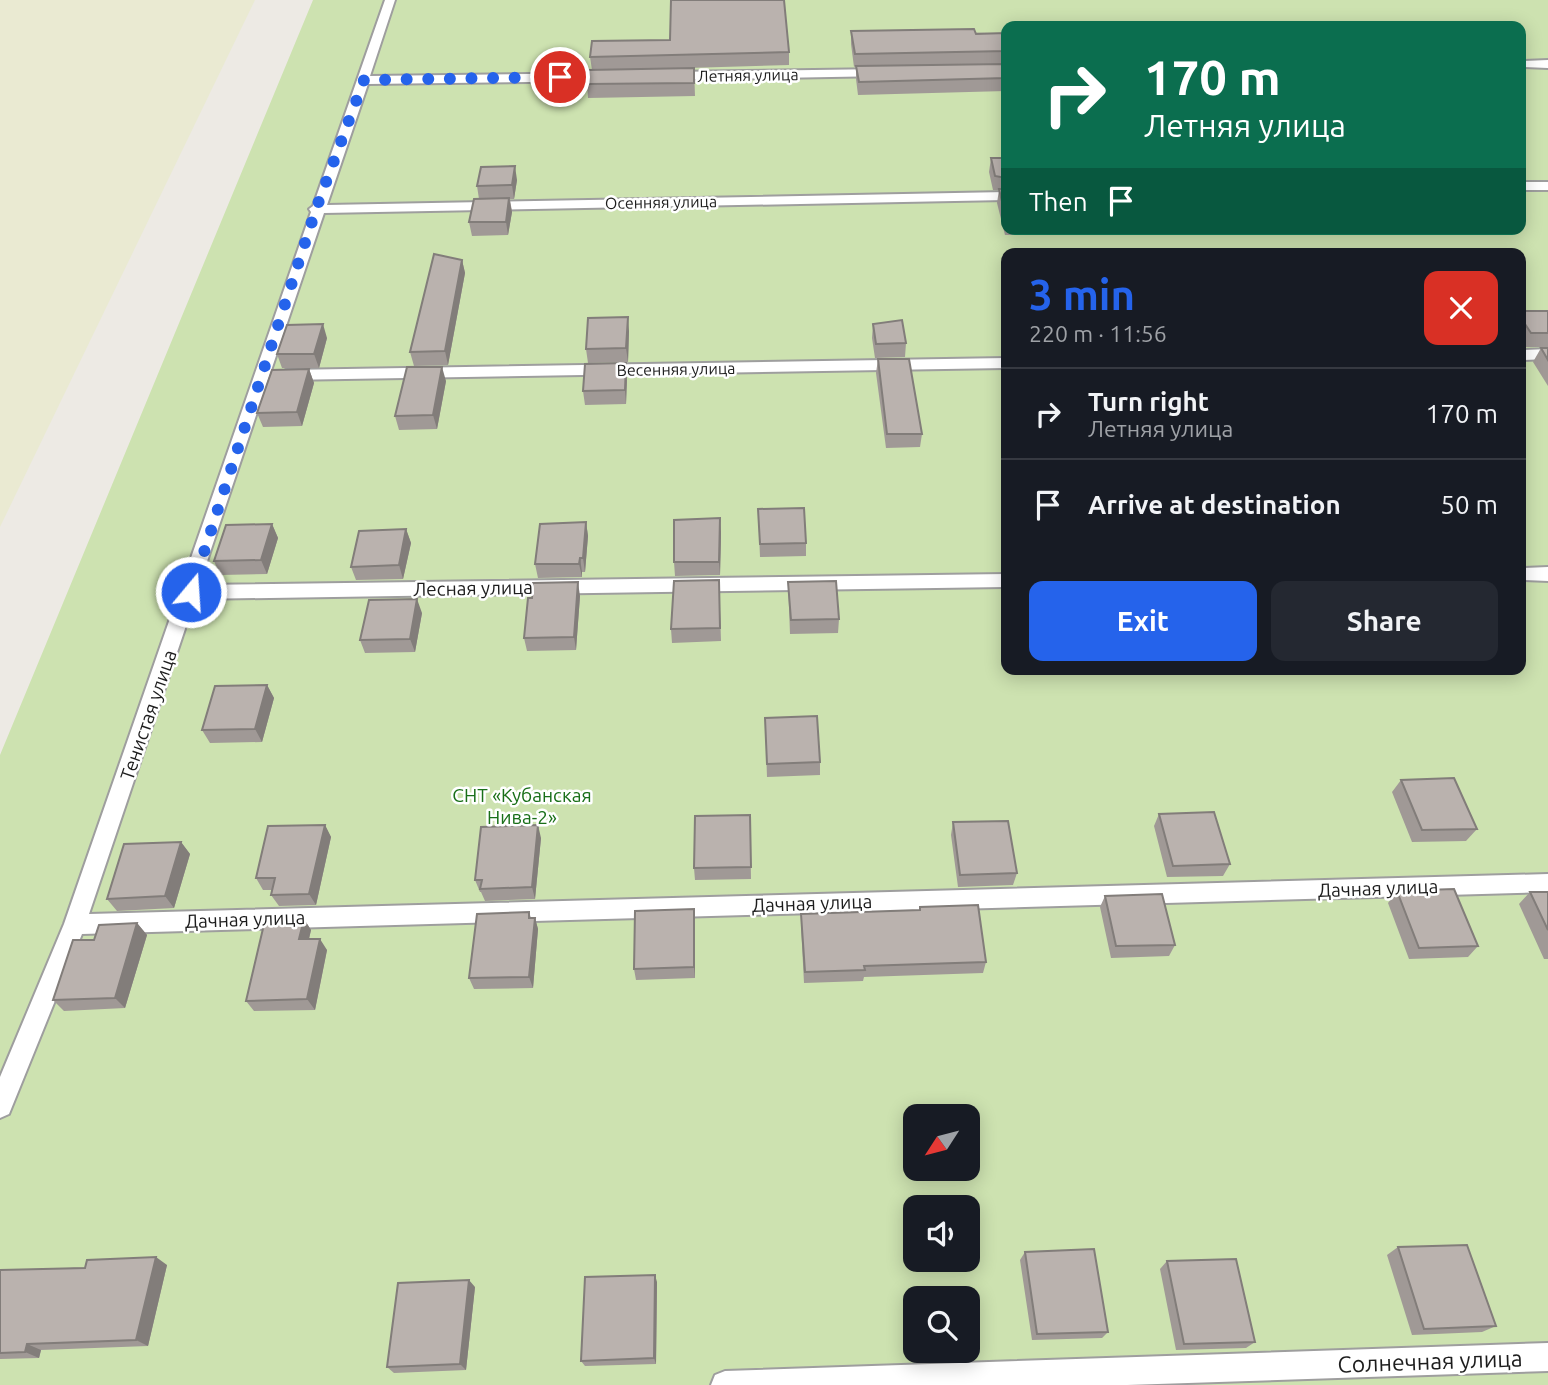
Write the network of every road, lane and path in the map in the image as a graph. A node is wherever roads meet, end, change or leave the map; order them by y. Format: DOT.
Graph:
graph roads {
  1 [pos="390,0"];
  2 [pos="1526,64"];
  3 [pos="1548,64"];
  4 [pos="895,73"];
  5 [pos="629,76"];
  6 [pos="657,76"];
  7 [pos="364,80"];
  8 [pos="1526,186"];
  9 [pos="1548,186"];
  10 [pos="1001,196"];
  11 [pos="316,209"];
  12 [pos="1548,354"];
  13 [pos="1526,355"];
  14 [pos="1001,363"];
  15 [pos="261,376"];
  16 [pos="1526,574"];
  17 [pos="1548,574"];
  18 [pos="1001,581"];
  19 [pos="191,592"];
  20 [pos="1548,883"];
  21 [pos="75,924"];
  22 [pos="0,1106"];
  23 [pos="1548,1357"];
  24 [pos="725,1385"];
  1 -- 7 [label="lane, Тенистая улица"];
  2 -- 3 [label="lane"];
  4 -- 6 [label="lane, Летняя улица"];
  5 -- 7 [label="lane"];
  7 -- 11 [label="lane, Тенистая улица"];
  8 -- 9 [label="lane"];
  10 -- 11 [label="lane, Осенняя улица"];
  11 -- 15 [label="lane, Тенистая улица"];
  12 -- 13 [label="lane"];
  14 -- 15 [label="lane, Весенняя улица"];
  15 -- 19 [label="lane, Тенистая улица"];
  16 -- 17 [label="lane"];
  18 -- 19 [label="lane, Лесная улица"];
  19 -- 21 [label="lane, Тенистая улица"];
  20 -- 21 [label="lane, Дачная улица"];
  21 -- 22 [label="lane, Тенистая улица"];
  23 -- 24 [label="lane, Солнечная улица"];
}
